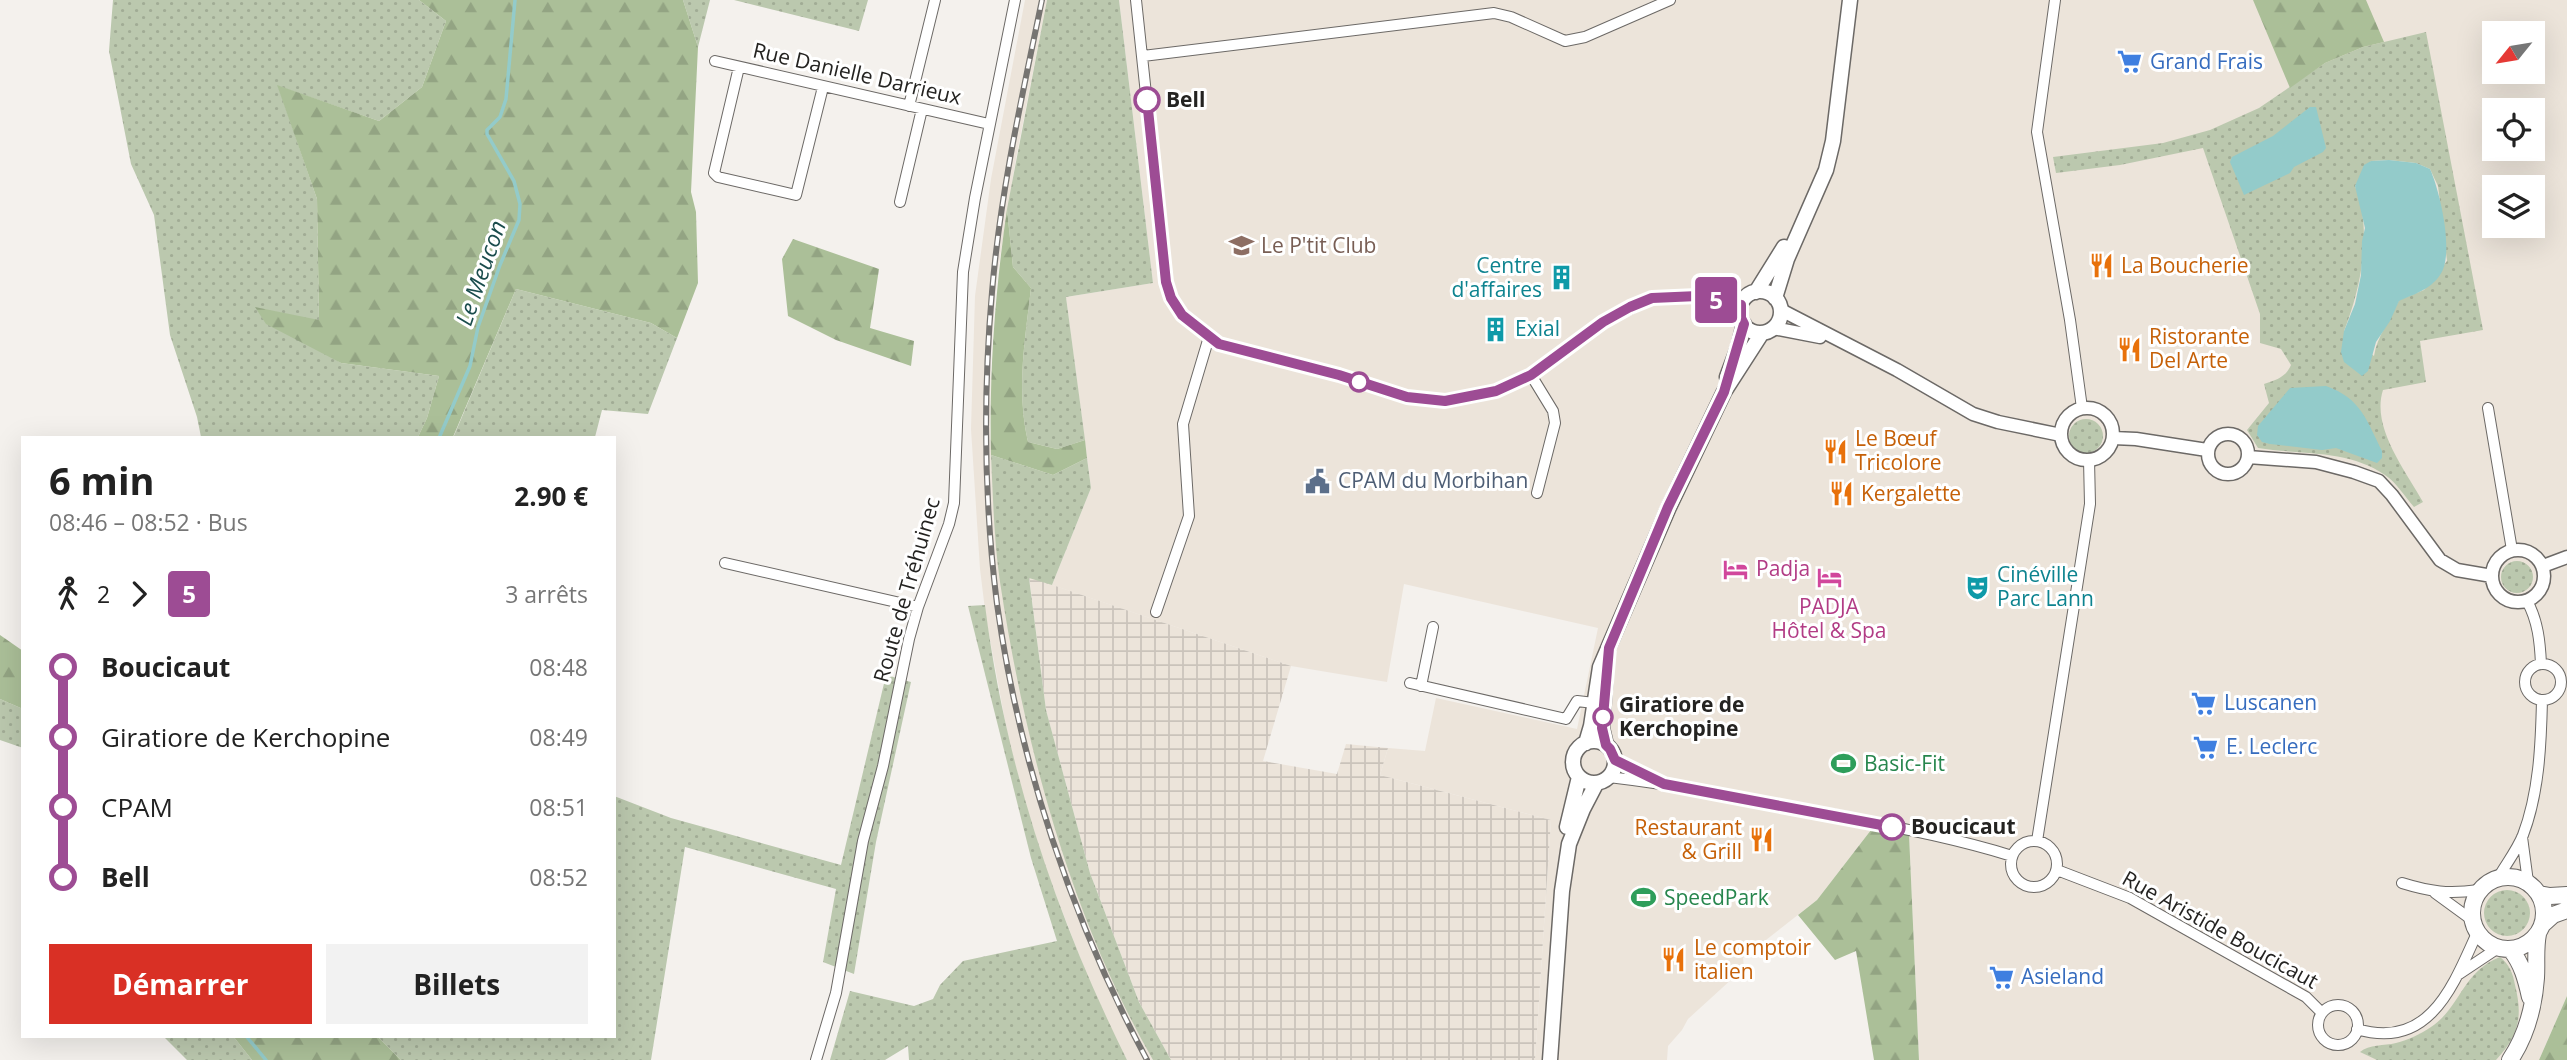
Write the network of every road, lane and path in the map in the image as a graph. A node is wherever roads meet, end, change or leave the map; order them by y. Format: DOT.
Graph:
graph roads {
  1 [pos="935,0"];
  2 [pos="1014,0"];
  3 [pos="1136,0"];
  4 [pos="1670,0"];
  5 [pos="1850,0"];
  6 [pos="2055,0"];
  7 [pos="1143,55"];
  8 [pos="715,61"];
  9 [pos="739,66"];
  10 [pos="823,87"];
  11 [pos="909,106"];
  12 [pos="922,109"];
  13 [pos="989,124"];
  14 [pos="900,202"];
  15 [pos="1802,223"];
  16 [pos="1756,292"];
  17 [pos="1778,304"];
  18 [pos="1741,305"];
  19 [pos="1744,324"];
  20 [pos="1768,331"];
  21 [pos="1209,337"];
  22 [pos="1837,341"];
  23 [pos="1531,375"];
  24 [pos="1724,392"];
  25 [pos="2082,408"];
  26 [pos="2488,408"];
  27 [pos="2061,435"];
  28 [pos="2113,438"];
  29 [pos="2207,450"];
  30 [pos="2248,457"];
  31 [pos="2089,460"];
  32 [pos="1537,494"];
  33 [pos="2512,551"];
  34 [pos="2567,557"];
  35 [pos="725,563"];
  36 [pos="2543,566"];
  37 [pos="2492,576"];
  38 [pos="2527,601"];
  39 [pos="918,607"];
  40 [pos="1156,612"];
  41 [pos="1433,627"];
  42 [pos="1609,648"];
  43 [pos="2541,664"];
  44 [pos="2542,700"];
  45 [pos="1594,703"];
  46 [pos="1586,743"];
  47 [pos="1606,745"];
  48 [pos="1615,760"];
  49 [pos="1578,777"];
  50 [pos="1603,780"];
  51 [pos="1664,784"];
  52 [pos="2522,836"];
  53 [pos="2037,841"];
  54 [pos="2012,856"];
  55 [pos="2057,870"];
  56 [pos="2498,878"];
  57 [pos="2402,883"];
  58 [pos="2533,888"];
  59 [pos="2479,890"];
  60 [pos="1562,891"];
  61 [pos="2435,893"];
  62 [pos="2567,895"];
  63 [pos="2567,910"];
  64 [pos="2475,927"];
  65 [pos="2541,929"];
  66 [pos="2505,949"];
  67 [pos="2458,974"];
  68 [pos="2531,1003"];
  69 [pos="2322,1013"];
  70 [pos="2357,1030"];
  71 [pos="816,1060"];
  72 [pos="1550,1060"];
  73 [pos="2510,1060"];
  1 -- 11 [label="street"];
  2 -- 13 [label="street, Route de Tréhuinec"];
  3 -- 7 [label="street"];
  4 -- 7 [label="street"];
  5 -- 15 [label="main road"];
  6 -- 25 [label="street"];
  7 -- 21 [label="street"];
  8 -- 9 [label="street, Rue Danielle Darrieux"];
  9 -- 10 [label="street, Rue Danielle Darrieux"];
  9 -- 10 [label="street"];
  10 -- 11 [label="street, Rue Danielle Darrieux"];
  11 -- 12 [label="street, Rue Danielle Darrieux"];
  12 -- 13 [label="street, Rue Danielle Darrieux"];
  12 -- 14 [label="street"];
  13 -- 39 [label="street, Route de Tréhuinec"];
  15 -- 16 [label="main road"];
  15 -- 17 [label="main road"];
  16 -- 17 [label="main road"];
  16 -- 18 [label="main road"];
  17 -- 20 [label="main road"];
  17 -- 22 [label="street"];
  18 -- 19 [label="main road"];
  18 -- 23 [label="street"];
  19 -- 20 [label="main road"];
  19 -- 24 [label="main road"];
  20 -- 22 [label="street"];
  20 -- 24 [label="main road"];
  21 -- 23 [label="street"];
  21 -- 40 [label="street"];
  22 -- 27 [label="street"];
  23 -- 32 [label="street"];
  24 -- 42 [label="main road"];
  25 -- 27 [label="street"];
  25 -- 28 [label="street"];
  26 -- 33 [label="street"];
  27 -- 31 [label="street"];
  28 -- 29 [label="street"];
  28 -- 31 [label="street"];
  29 -- 30 [label="street"];
  29 -- 30 [label="street"];
  30 -- 37 [label="street"];
  31 -- 53 [label="street"];
  33 -- 36 [label="street"];
  33 -- 37 [label="street"];
  34 -- 36 [label="street"];
  35 -- 39 [label="street"];
  36 -- 38 [label="street"];
  37 -- 38 [label="street"];
  38 -- 43 [label="street"];
  39 -- 71 [label="street, Route de Tréhuinec"];
  41 -- 45 [label="street"];
  42 -- 45 [label="main road"];
  42 -- 47 [label="main road"];
  43 -- 44 [label="street"];
  43 -- 44 [label="street"];
  44 -- 52 [label="street"];
  45 -- 46 [label="main road"];
  46 -- 47 [label="main road"];
  46 -- 49 [label="main road"];
  47 -- 48 [label="main road"];
  48 -- 50 [label="main road"];
  48 -- 51 [label="street"];
  49 -- 50 [label="main road"];
  49 -- 60 [label="main road"];
  50 -- 51 [label="street"];
  50 -- 60 [label="main road"];
  51 -- 54 [label="street"];
  52 -- 56 [label="street"];
  52 -- 58 [label="street"];
  53 -- 54 [label="street"];
  53 -- 55 [label="street"];
  54 -- 55 [label="street"];
  55 -- 69 [label="street, Rue Aristide Boucicaut"];
  56 -- 58 [label="main road"];
  56 -- 59 [label="main road"];
  57 -- 61 [label="street"];
  58 -- 62 [label="main road"];
  58 -- 65 [label="main road"];
  59 -- 61 [label="street"];
  59 -- 64 [label="main road"];
  60 -- 72 [label="main road"];
  61 -- 64 [label="street"];
  63 -- 65 [label="main road"];
  64 -- 66 [label="main road"];
  64 -- 67 [label="street"];
  65 -- 66 [label="main road"];
  65 -- 68 [label="main road"];
  66 -- 67 [label="street"];
  66 -- 68 [label="main road"];
  67 -- 70 [label="street"];
  68 -- 73 [label="main road"];
  69 -- 70 [label="street"];
  69 -- 70 [label="street"];
}
